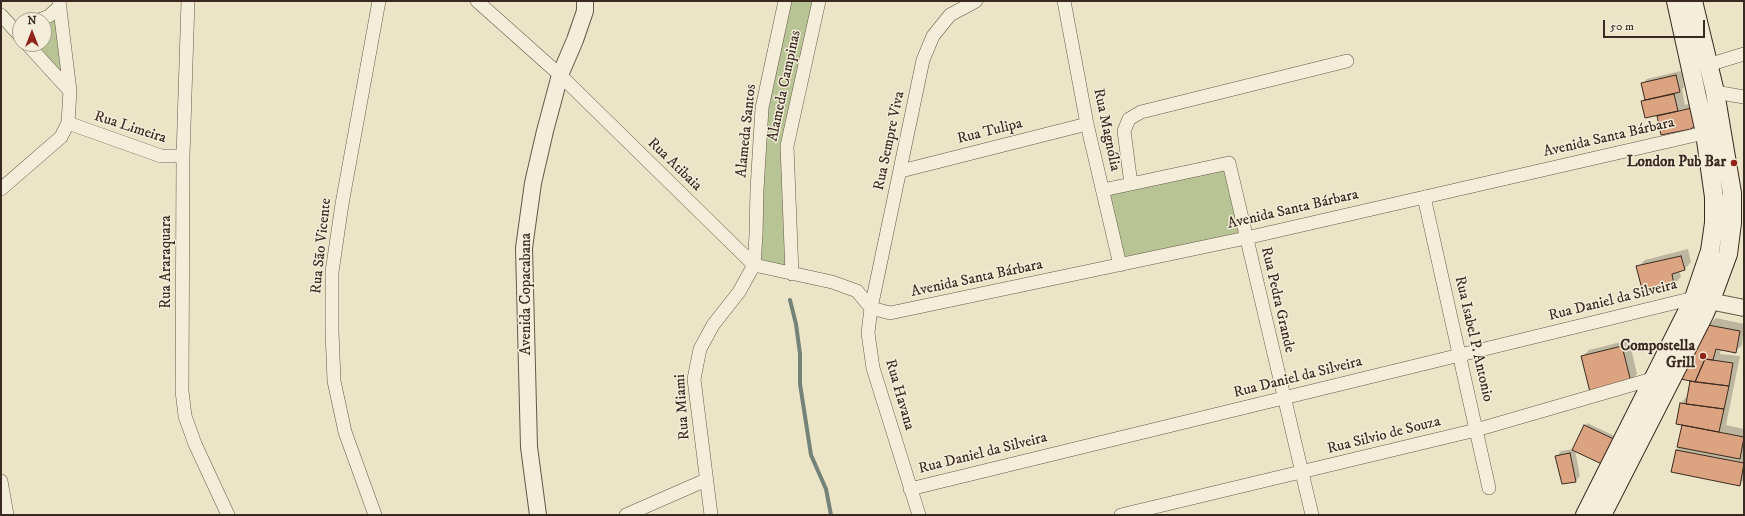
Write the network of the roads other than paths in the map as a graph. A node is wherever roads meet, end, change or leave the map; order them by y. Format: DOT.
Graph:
graph roads {
  1 [pos="188,1"];
  2 [pos="379,1"];
  3 [pos="477,1"];
  4 [pos="585,1"];
  5 [pos="785,1"];
  6 [pos="820,1"];
  7 [pos="976,1"];
  8 [pos="1064,1"];
  9 [pos="1676,1"];
  10 [pos="1693,1"];
  11 [pos="59,4"];
  12 [pos="52,12"];
  13 [pos="1,14"];
  14 [pos="12,17"];
  15 [pos="12,27"];
  16 [pos="34,52"];
  17 [pos="1744,54"];
  18 [pos="1347,61"];
  19 [pos="1708,65"];
  20 [pos="560,75"];
  21 [pos="70,91"];
  22 [pos="1715,92"];
  23 [pos="1744,97"];
  24 [pos="68,123"];
  25 [pos="1087,124"];
  26 [pos="1713,131"];
  27 [pos="184,156"];
  28 [pos="901,171"];
  29 [pos="1131,184"];
  30 [pos="1,188"];
  31 [pos="1102,190"];
  32 [pos="1424,197"];
  33 [pos="1246,238"];
  34 [pos="754,265"];
  35 [pos="1120,265"];
  36 [pos="792,274"];
  37 [pos="1702,300"];
  38 [pos="871,308"];
  39 [pos="1744,308"];
  40 [pos="1460,355"];
  41 [pos="1652,379"];
  42 [pos="1284,398"];
  43 [pos="1476,430"];
  44 [pos="1301,473"];
  45 [pos="706,480"];
  46 [pos="1,481"];
  47 [pos="1489,488"];
  48 [pos="910,489"];
  49 [pos="7,515"];
  50 [pos="228,515"];
  51 [pos="376,515"];
  52 [pos="538,515"];
  53 [pos="626,515"];
  54 [pos="711,515"];
  55 [pos="918,515"];
  56 [pos="1121,515"];
  57 [pos="1312,515"];
  58 [pos="1586,515"];
  59 [pos="1602,515"];
  1 -- 27 [label="street, Rua Araraquara"];
  2 -- 51 [label="street, Rua São Vicente"];
  3 -- 20 [label="street, Rua Atibaia"];
  4 -- 20 [label="street, Avenida Copacabana"];
  5 -- 34 [label="street, Alameda Santos"];
  6 -- 36 [label="street, Alameda Campinas"];
  7 -- 28 [label="street, Rua Sempre Viva"];
  8 -- 25 [label="street, Rua Magnólia"];
  9 -- 26 [label="main road"];
  10 -- 19 [label="main road"];
  11 -- 12 [label="street"];
  11 -- 21 [label="street"];
  13 -- 14 [label="street"];
  13 -- 15 [label="street"];
  16 -- 21 [label="street"];
  17 -- 19 [label="street"];
  18 -- 29 [label="street"];
  19 -- 22 [label="main road"];
  20 -- 34 [label="street, Rua Atibaia"];
  20 -- 52 [label="street, Avenida Copacabana"];
  21 -- 24 [label="street"];
  22 -- 23 [label="street"];
  22 -- 26 [label="main road"];
  24 -- 27 [label="street, Rua Limeira"];
  24 -- 30 [label="street"];
  25 -- 28 [label="street, Rua Tulipa"];
  25 -- 31 [label="street, Rua Magnólia"];
  26 -- 32 [label="street, Avenida Santa Bárbara"];
  26 -- 37 [label="main road"];
  27 -- 50 [label="street, Rua Araraquara"];
  28 -- 38 [label="street, Rua Sempre Viva"];
  29 -- 31 [label="street"];
  29 -- 33 [label="street, Rua Pedra Grande"];
  31 -- 35 [label="street, Rua Magnólia"];
  32 -- 33 [label="street, Avenida Santa Bárbara"];
  32 -- 40 [label="street, Rua Isabel P. Antonio"];
  33 -- 35 [label="street, Avenida Santa Bárbara"];
  33 -- 42 [label="street, Rua Pedra Grande"];
  34 -- 36 [label="street"];
  34 -- 45 [label="street, Rua Miami"];
  35 -- 38 [label="street, Avenida Santa Bárbara"];
  36 -- 38 [label="street"];
  37 -- 39 [label="street"];
  37 -- 40 [label="street, Rua Daniel da Silveira"];
  37 -- 41 [label="main road"];
  37 -- 59 [label="main road"];
  38 -- 48 [label="street, Rua Havana"];
  40 -- 42 [label="street, Rua Daniel da Silveira"];
  40 -- 43 [label="street, Rua Isabel P. Antonio"];
  41 -- 43 [label="street, Rua Silvio de Souza"];
  41 -- 58 [label="main road"];
  42 -- 44 [label="street, Rua Pedra Grande"];
  42 -- 48 [label="street, Rua Daniel da Silveira"];
  43 -- 44 [label="street, Rua Silvio de Souza"];
  43 -- 47 [label="street, Rua Isabel P. Antonio"];
  44 -- 56 [label="street, Rua Silvio de Souza"];
  44 -- 57 [label="street, Rua Pedra Grande"];
  45 -- 53 [label="street"];
  45 -- 54 [label="street, Rua Miami"];
  46 -- 49 [label="street"];
  48 -- 55 [label="street"];
}
